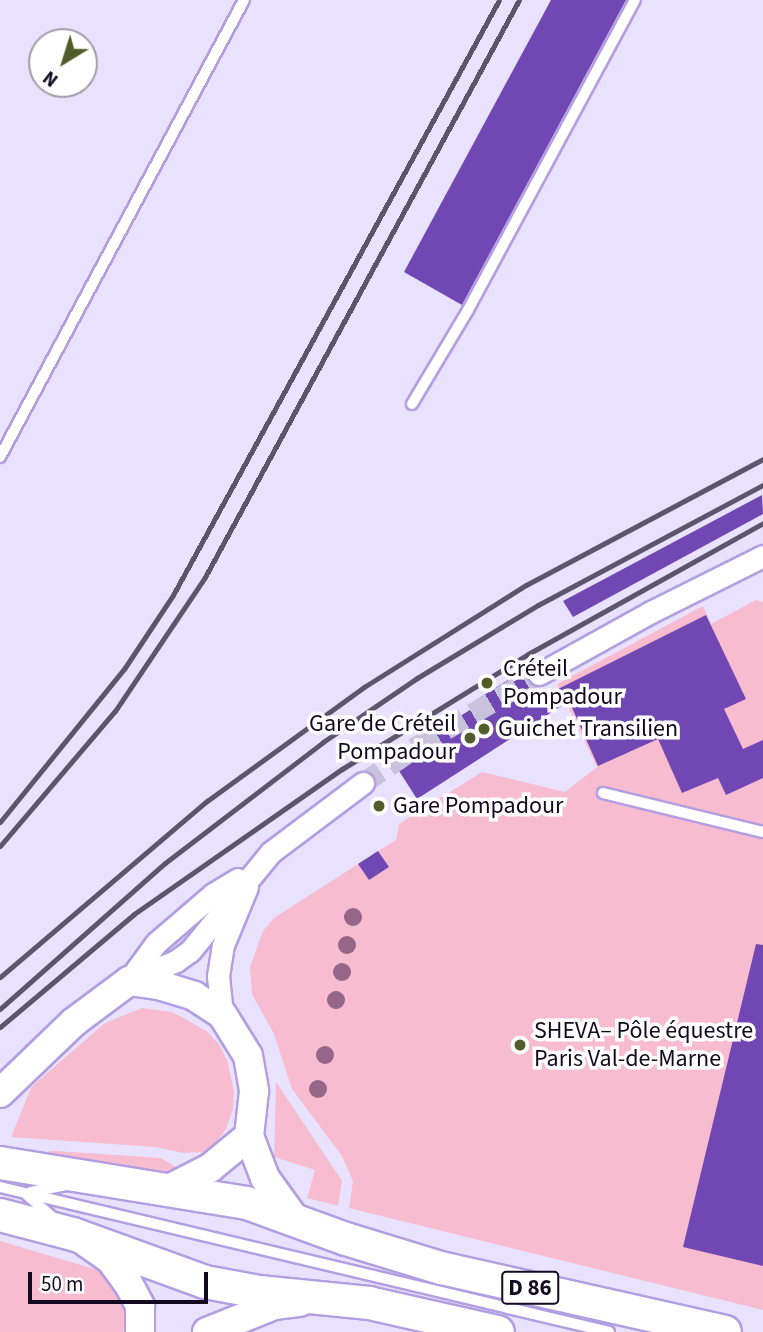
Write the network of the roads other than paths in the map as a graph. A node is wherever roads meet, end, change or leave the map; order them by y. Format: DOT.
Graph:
graph roads {
  1 [pos="244,0"];
  2 [pos="635,0"];
  3 [pos="412,404"];
  4 [pos="0,457"];
  5 [pos="763,556"];
  6 [pos="539,674"];
  7 [pos="363,783"];
  8 [pos="603,793"];
  9 [pos="763,832"];
  10 [pos="255,869"];
  11 [pos="129,981"];
  12 [pos="222,1014"];
  13 [pos="0,1093"];
  14 [pos="249,1136"];
  15 [pos="0,1163"];
  16 [pos="0,1181"];
  17 [pos="0,1187"];
  18 [pos="167,1190"];
  19 [pos="0,1192"];
  20 [pos="18,1199"];
  21 [pos="294,1218"];
  22 [pos="73,1234"];
  23 [pos="328,1300"];
  24 [pos="140,1332"];
  25 [pos="207,1332"];
  26 [pos="498,1332"];
  27 [pos="609,1332"];
  28 [pos="725,1332"];
  1 -- 4 [label="lane"];
  2 -- 3 [label="lane"];
  5 -- 6 [label="street"];
  7 -- 10 [label="street"];
  8 -- 9 [label="lane"];
  10 -- 11 [label="street"];
  10 -- 12 [label="street"];
  11 -- 12 [label="street"];
  11 -- 13 [label="street"];
  12 -- 14 [label="street"];
  14 -- 18 [label="street"];
  14 -- 21 [label="street"];
  15 -- 20 [label="main road, D 86"];
  16 -- 20 [label="lane"];
  17 -- 20 [label="lane"];
  18 -- 20 [label="main road, D 86"];
  18 -- 21 [label="main road, D 86"];
  19 -- 20 [label="lane"];
  20 -- 22 [label="main road, D 86"];
  20 -- 27 [label="lane"];
  21 -- 28 [label="main road, D 86"];
  22 -- 23 [label="main road, D 86"];
  22 -- 24 [label="street"];
  23 -- 25 [label="street"];
  23 -- 26 [label="main road, D 86"];
}
